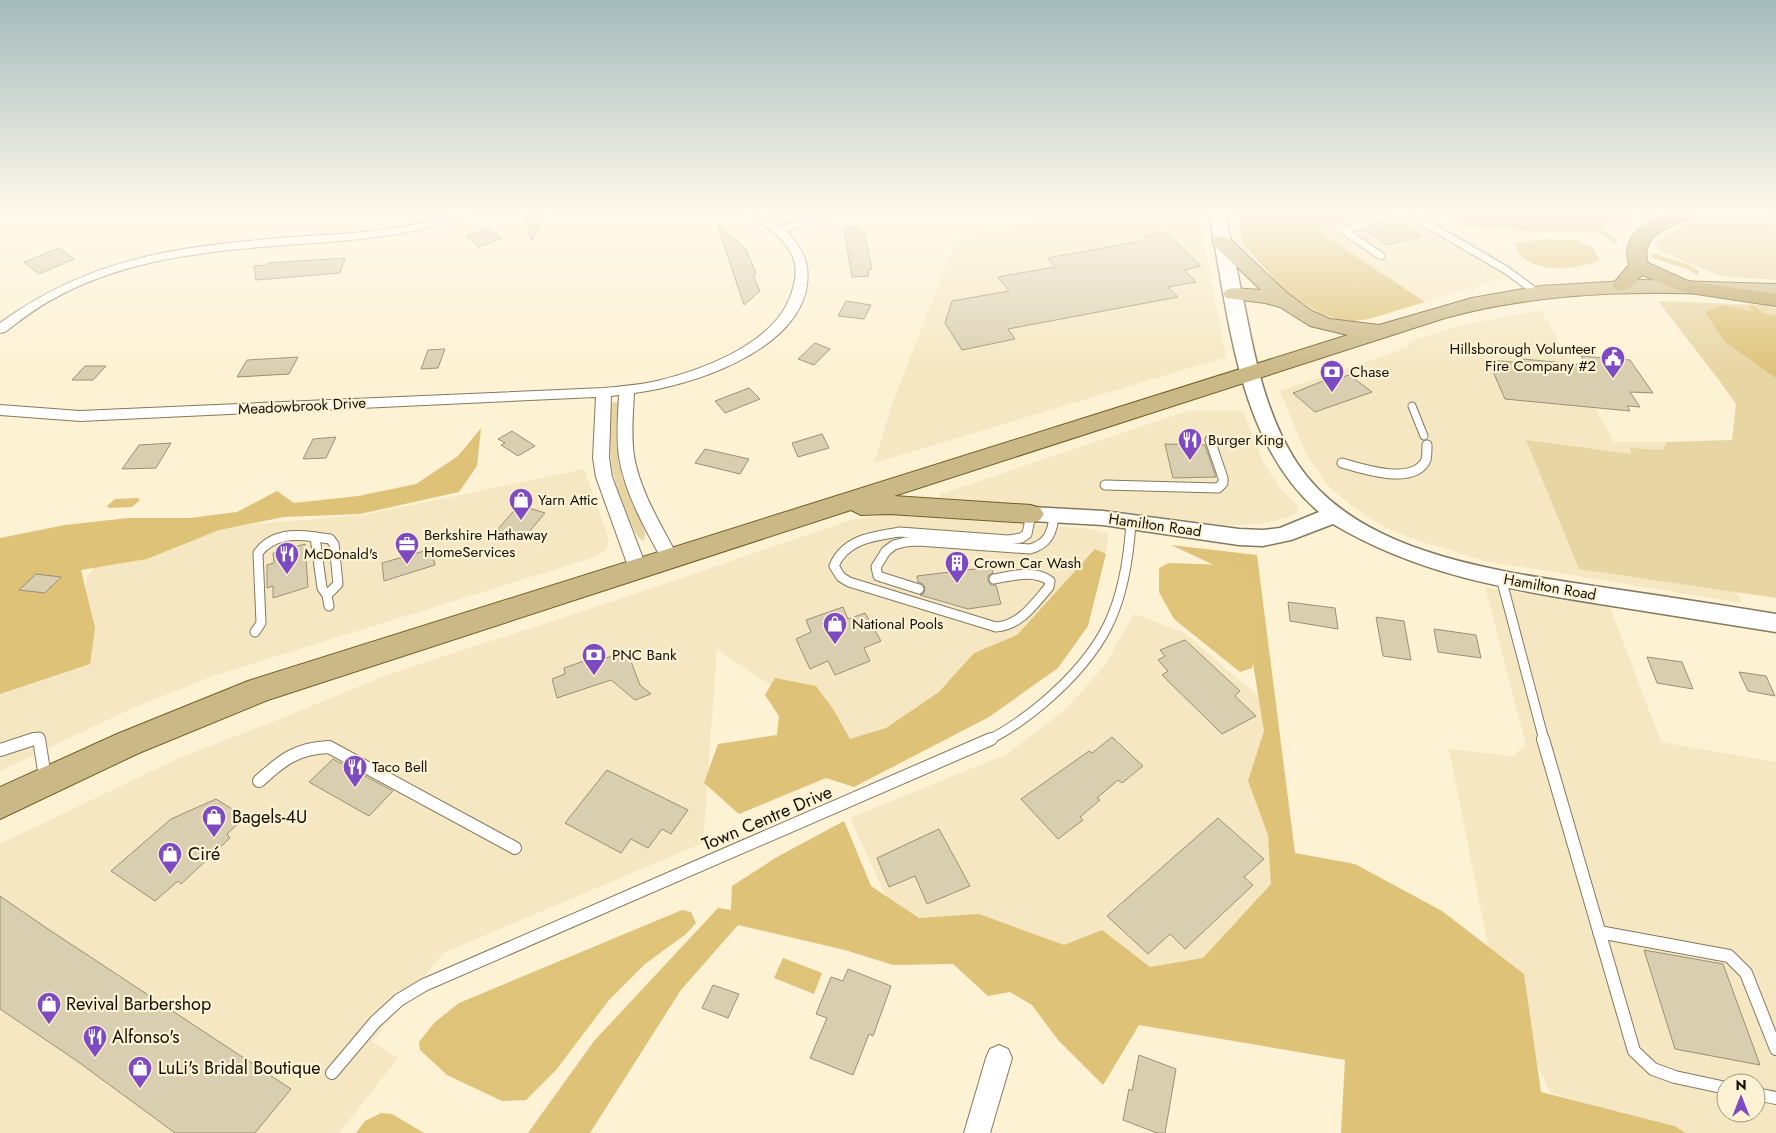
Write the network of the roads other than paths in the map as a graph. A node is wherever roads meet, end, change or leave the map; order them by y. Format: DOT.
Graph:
graph roads {
  1 [pos="119,267"];
  2 [pos="801,267"];
  3 [pos="1228,267"];
  4 [pos="1251,267"];
  5 [pos="1501,267"];
  6 [pos="1638,267"];
  7 [pos="1641,267"];
  8 [pos="1622,285"];
  9 [pos="1683,286"];
  10 [pos="1776,290"];
  11 [pos="1536,292"];
  12 [pos="1234,294"];
  13 [pos="1776,300"];
  14 [pos="1287,303"];
  15 [pos="1397,326"];
  16 [pos="0,329"];
  17 [pos="1249,373"];
  18 [pos="627,390"];
  19 [pos="604,392"];
  20 [pos="1412,406"];
  21 [pos="0,410"];
  22 [pos="1424,436"];
  23 [pos="1210,440"];
  24 [pos="1427,445"];
  25 [pos="1342,463"];
  26 [pos="1105,485"];
  27 [pos="832,507"];
  28 [pos="1042,514"];
  29 [pos="1334,515"];
  30 [pos="1131,522"];
  31 [pos="315,537"];
  32 [pos="670,558"];
  33 [pos="638,568"];
  34 [pos="1501,578"];
  35 [pos="994,579"];
  36 [pos="919,589"];
  37 [pos="328,594"];
  38 [pos="329,606"];
  39 [pos="1776,623"];
  40 [pos="255,632"];
  41 [pos="0,750"];
  42 [pos="46,780"];
  43 [pos="259,781"];
  44 [pos="0,804"];
  45 [pos="515,848"];
  46 [pos="1599,932"];
  47 [pos="1776,1049"];
  48 [pos="999,1058"];
  49 [pos="332,1074"];
  50 [pos="1716,1086"];
  51 [pos="977,1133"];
  1 -- 16 [label="street"];
  2 -- 18 [label="street, Meadowbrook Drive"];
  3 -- 12 [label="street, Hamilton Road"];
  4 -- 14 [label="main road"];
  5 -- 11 [label="lane"];
  6 -- 8 [label="highway"];
  7 -- 9 [label="highway"];
  8 -- 9 [label="main road"];
  8 -- 11 [label="main road"];
  9 -- 10 [label="main road"];
  9 -- 13 [label="highway"];
  11 -- 15 [label="main road"];
  12 -- 14 [label="main road"];
  12 -- 17 [label="street, Hamilton Road"];
  14 -- 15 [label="main road"];
  15 -- 17 [label="main road"];
  17 -- 27 [label="main road"];
  17 -- 29 [label="street, Hamilton Road"];
  18 -- 19 [label="street, Meadowbrook Drive"];
  18 -- 32 [label="street"];
  19 -- 21 [label="street, Meadowbrook Drive"];
  19 -- 33 [label="street"];
  20 -- 22 [label="lane"];
  23 -- 26 [label="lane"];
  24 -- 25 [label="lane"];
  27 -- 28 [label="main road"];
  27 -- 32 [label="main road"];
  28 -- 30 [label="street, Hamilton Road"];
  28 -- 35 [label="lane"];
  28 -- 36 [label="lane"];
  29 -- 30 [label="street, Hamilton Road"];
  29 -- 34 [label="street, Hamilton Road"];
  30 -- 49 [label="lane, Town Centre Drive"];
  31 -- 37 [label="lane"];
  31 -- 37 [label="lane"];
  31 -- 40 [label="lane"];
  32 -- 33 [label="main road"];
  33 -- 42 [label="main road"];
  34 -- 39 [label="street, Hamilton Road"];
  34 -- 46 [label="lane"];
  37 -- 38 [label="lane"];
  41 -- 42 [label="lane"];
  42 -- 44 [label="main road"];
  43 -- 45 [label="lane"];
  46 -- 47 [label="lane"];
  46 -- 50 [label="lane"];
  48 -- 51 [label="street"];
}
